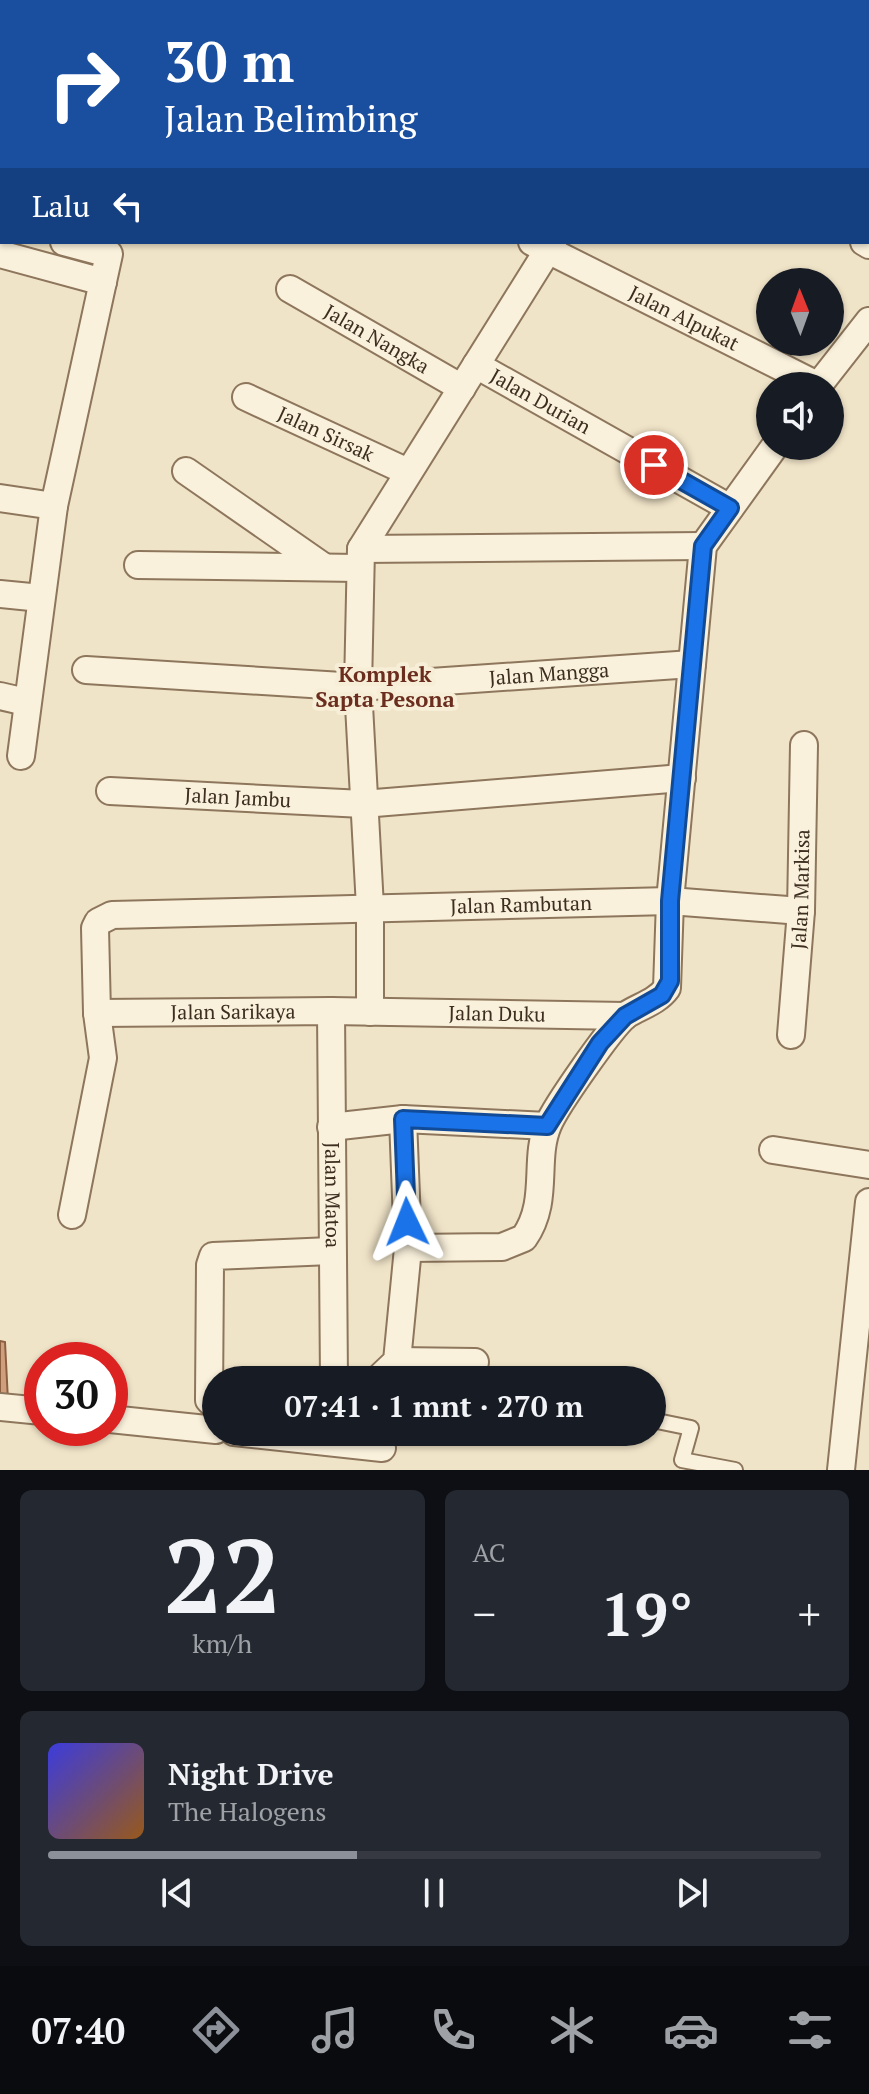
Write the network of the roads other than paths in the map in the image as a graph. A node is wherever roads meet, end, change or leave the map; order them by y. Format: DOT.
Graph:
graph roads {
  1 [pos="79,244"];
  2 [pos="544,245"];
  3 [pos="110,248"];
  4 [pos="0,254"];
  5 [pos="103,282"];
  6 [pos="290,289"];
  7 [pos="869,321"];
  8 [pos="476,365"];
  9 [pos="792,372"];
  10 [pos="830,372"];
  11 [pos="462,388"];
  12 [pos="246,397"];
  13 [pos="765,460"];
  14 [pos="186,471"];
  15 [pos="408,472"];
  16 [pos="0,498"];
  17 [pos="54,506"];
  18 [pos="730,508"];
  19 [pos="703,546"];
  20 [pos="360,559"];
  21 [pos="138,565"];
  22 [pos="324,567"];
  23 [pos="0,594"];
  24 [pos="41,598"];
  25 [pos="692,664"];
  26 [pos="86,670"];
  27 [pos="358,687"];
  28 [pos="13,699"];
  29 [pos="804,745"];
  30 [pos="21,756"];
  31 [pos="682,778"];
  32 [pos="110,791"];
  33 [pos="363,804"];
  34 [pos="670,901"];
  35 [pos="370,907"];
  36 [pos="801,911"];
  37 [pos="331,1011"];
  38 [pos="370,1012"];
  39 [pos="97,1013"];
  40 [pos="625,1016"];
  41 [pos="791,1035"];
  42 [pos="403,1119"];
  43 [pos="547,1126"];
  44 [pos="331,1127"];
  45 [pos="773,1150"];
  46 [pos="869,1165"];
  47 [pos="869,1202"];
  48 [pos="72,1215"];
  49 [pos="408,1248"];
  50 [pos="331,1251"];
  51 [pos="864,1304"];
  52 [pos="397,1361"];
  53 [pos="475,1362"];
  54 [pos="209,1366"];
  55 [pos="334,1366"];
  56 [pos="392,1366"];
  57 [pos="0,1407"];
  58 [pos="24,1409"];
  59 [pos="128,1421"];
  60 [pos="666,1423"];
  61 [pos="202,1429"];
  62 [pos="364,1446"];
  63 [pos="382,1448"];
  64 [pos="735,1470"];
  65 [pos="841,1470"];
  1 -- 3 [label="street"];
  2 -- 8 [label="street"];
  2 -- 9 [label="street, Jalan Alpukat"];
  3 -- 5 [label="street"];
  4 -- 5 [label="street"];
  5 -- 17 [label="street"];
  6 -- 11 [label="street, Jalan Nangka"];
  7 -- 10 [label="street"];
  8 -- 11 [label="street"];
  8 -- 18 [label="street, Jalan Durian"];
  11 -- 15 [label="street"];
  12 -- 15 [label="street, Jalan Sirsak"];
  13 -- 18 [label="street"];
  14 -- 22 [label="street"];
  15 -- 20 [label="street"];
  16 -- 17 [label="street"];
  17 -- 24 [label="street"];
  18 -- 19 [label="street"];
  19 -- 20 [label="street"];
  19 -- 25 [label="street"];
  20 -- 22 [label="street"];
  20 -- 27 [label="street"];
  21 -- 22 [label="street"];
  23 -- 24 [label="street"];
  24 -- 28 [label="street"];
  25 -- 27 [label="street, Jalan Mangga"];
  25 -- 31 [label="street"];
  26 -- 27 [label="street, Jalan Mangga"];
  27 -- 33 [label="street"];
  28 -- 30 [label="street"];
  29 -- 36 [label="street, Jalan Markisa"];
  31 -- 33 [label="street, Jalan Jambu"];
  31 -- 34 [label="street"];
  32 -- 33 [label="street, Jalan Jambu"];
  33 -- 35 [label="street"];
  34 -- 35 [label="street, Jalan Rambutan"];
  34 -- 36 [label="street, Jalan Rambutan"];
  34 -- 40 [label="street"];
  35 -- 38 [label="street"];
  35 -- 39 [label="street, Jalan Rambutan"];
  36 -- 41 [label="street, Jalan Markisa"];
  37 -- 38 [label="street, Jalan Sarikaya"];
  37 -- 39 [label="street, Jalan Sarikaya"];
  37 -- 44 [label="street, Jalan Matoa"];
  38 -- 40 [label="street, Jalan Duku"];
  39 -- 48 [label="street, Jalan Rambutan"];
  40 -- 43 [label="street"];
  42 -- 43 [label="street"];
  42 -- 44 [label="street"];
  42 -- 49 [label="street"];
  43 -- 49 [label="street"];
  44 -- 50 [label="street, Jalan Matoa"];
  45 -- 46 [label="street"];
  47 -- 51 [label="street"];
  49 -- 52 [label="street"];
  50 -- 54 [label="street"];
  50 -- 55 [label="street, Jalan Matoa"];
  51 -- 65 [label="street"];
  52 -- 53 [label="street"];
  52 -- 56 [label="street"];
  57 -- 58 [label="street"];
  59 -- 61 [label="street"];
  60 -- 64 [label="lane"];
  62 -- 63 [label="street"];
}
